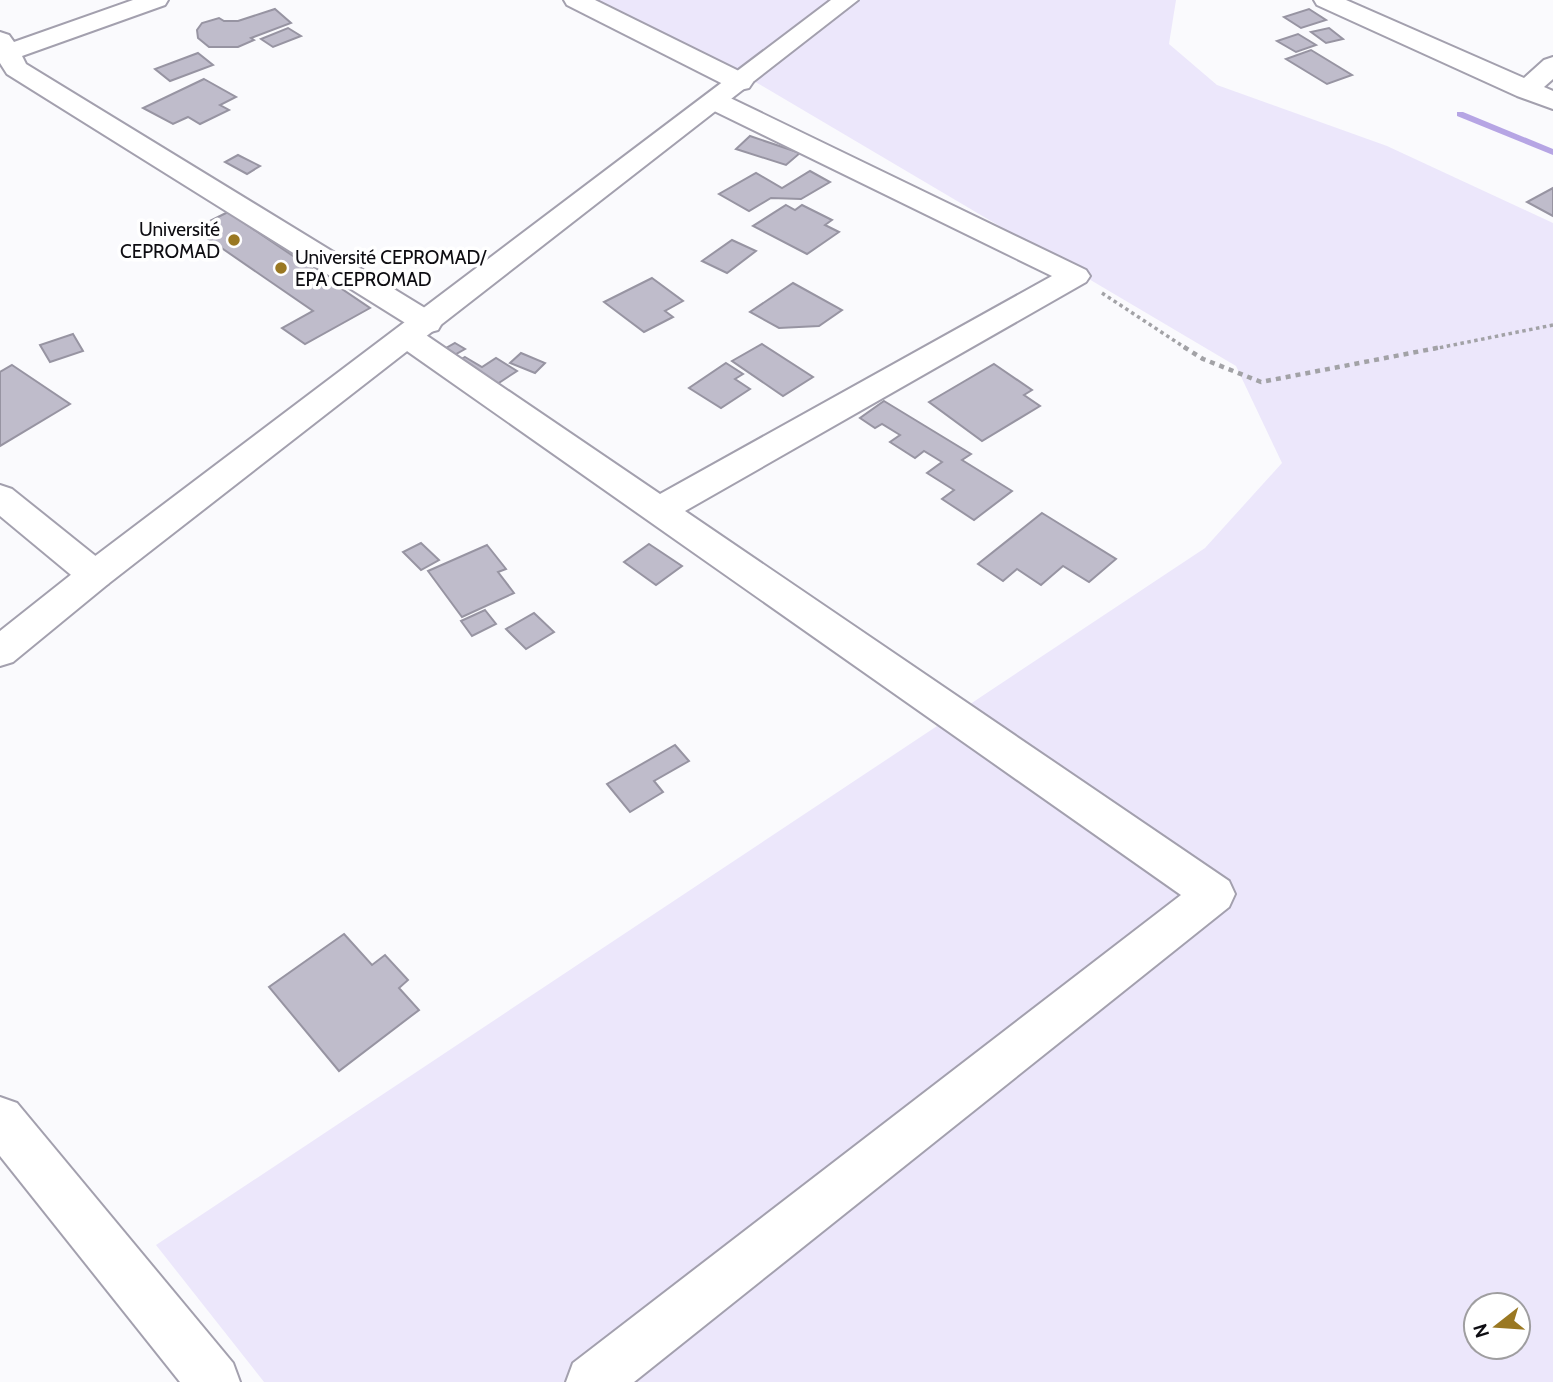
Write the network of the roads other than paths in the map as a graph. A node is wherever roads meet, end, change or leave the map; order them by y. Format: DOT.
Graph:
graph roads {
  1 [pos="156,0"];
  2 [pos="576,0"];
  3 [pos="846,0"];
  4 [pos="1326,0"];
  5 [pos="5,58"];
  6 [pos="1553,65"];
  7 [pos="740,82"];
  8 [pos="1526,90"];
  9 [pos="1553,101"];
  10 [pos="715,102"];
  11 [pos="417,330"];
  12 [pos="0,497"];
  13 [pos="659,510"];
  14 [pos="94,575"];
  15 [pos="0,652"];
  16 [pos="0,1119"];
  17 [pos="214,1382"];
  18 [pos="592,1382"];
  1 -- 5 [label="street"];
  2 -- 7 [label="street"];
  3 -- 7 [label="street"];
  4 -- 8 [label="street"];
  5 -- 11 [label="street"];
  6 -- 8 [label="street"];
  7 -- 10 [label="street"];
  8 -- 9 [label="street"];
  10 -- 11 [label="street"];
  10 -- 13 [label="street"];
  11 -- 13 [label="street"];
  11 -- 14 [label="street"];
  12 -- 14 [label="street"];
  13 -- 18 [label="street"];
  14 -- 15 [label="street"];
  16 -- 17 [label="street"];
}
